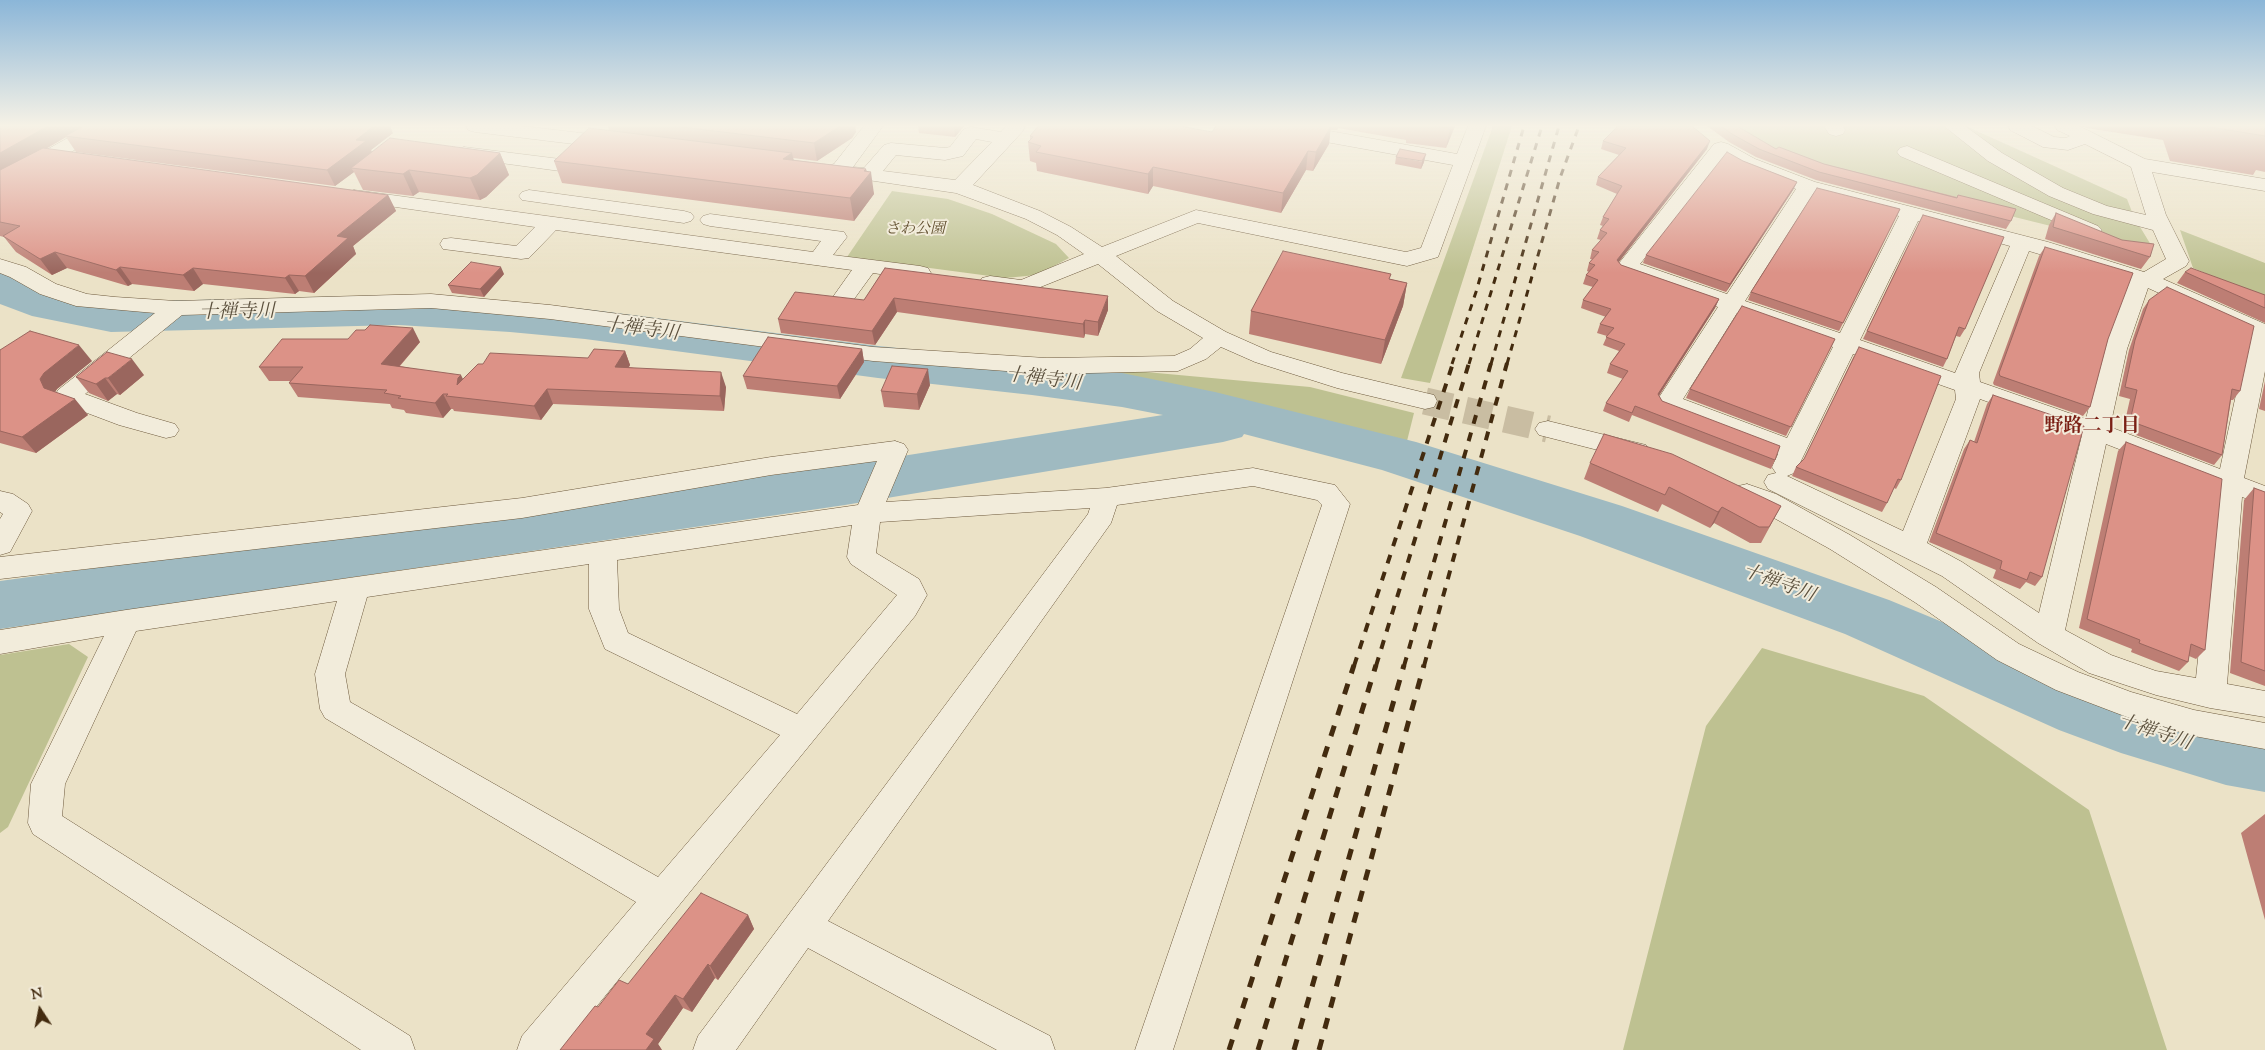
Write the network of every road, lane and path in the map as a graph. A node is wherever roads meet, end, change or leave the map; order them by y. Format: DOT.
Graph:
graph roads {
  1 [pos="16,175"];
  2 [pos="550,175"];
  3 [pos="876,175"];
  4 [pos="971,175"];
  5 [pos="1459,175"];
  6 [pos="1690,175"];
  7 [pos="1778,175"];
  8 [pos="1961,175"];
  9 [pos="2026,175"];
  10 [pos="2144,175"];
  11 [pos="2209,175"];
  12 [pos="365,176"];
  13 [pos="0,184"];
  14 [pos="2265,184"];
  15 [pos="1808,186"];
  16 [pos="960,187"];
  17 [pos="529,196"];
  18 [pos="1911,214"];
  19 [pos="506,216"];
  20 [pos="684,217"];
  21 [pos="710,220"];
  22 [pos="551,222"];
  23 [pos="2162,226"];
  24 [pos="2108,238"];
  25 [pos="2022,243"];
  26 [pos="451,244"];
  27 [pos="2148,248"];
  28 [pos="2173,252"];
  29 [pos="1102,256"];
  30 [pos="819,259"];
  31 [pos="0,266"];
  32 [pos="867,266"];
  33 [pos="945,277"];
  34 [pos="2145,279"];
  35 [pos="974,281"];
  36 [pos="841,301"];
  37 [pos="1733,304"];
  38 [pos="169,313"];
  39 [pos="2263,332"];
  40 [pos="1218,337"];
  41 [pos="1846,344"];
  42 [pos="1968,386"];
  43 [pos="1425,401"];
  44 [pos="1548,429"];
  45 [pos="166,430"];
  46 [pos="2096,431"];
  47 [pos="1793,450"];
  48 [pos="1661,458"];
  49 [pos="1723,482"];
  50 [pos="2230,483"];
  51 [pos="1772,492"];
  52 [pos="2265,496"];
  53 [pos="1106,497"];
  54 [pos="0,501"];
  55 [pos="868,513"];
  56 [pos="0,545"];
  57 [pos="1911,547"];
  58 [pos="603,551"];
  59 [pos="0,568"];
  60 [pos="355,588"];
  61 [pos="126,621"];
  62 [pos="2049,635"];
  63 [pos="0,642"];
  64 [pos="2210,695"];
  65 [pos="2265,704"];
  66 [pos="802,732"];
  67 [pos="2265,736"];
  68 [pos="662,899"];
  69 [pos="802,926"];
  70 [pos="993,1040"];
  71 [pos="396,1050"];
  72 [pos="536,1050"];
  73 [pos="712,1050"];
  74 [pos="1036,1050"];
  75 [pos="1154,1050"];
  1 -- 13 [label="street"];
  2 -- 17 [label="street"];
  3 -- 16 [label="street"];
  4 -- 16 [label="street"];
  5 -- 29 [label="street"];
  6 -- 37 [label="street"];
  7 -- 15 [label="street"];
  8 -- 24 [label="street"];
  9 -- 23 [label="street"];
  10 -- 23 [label="street"];
  11 -- 14 [label="street"];
  12 -- 19 [label="street"];
  15 -- 18 [label="street"];
  15 -- 37 [label="street"];
  16 -- 29 [label="street"];
  17 -- 19 [label="street"];
  17 -- 20 [label="street"];
  18 -- 25 [label="street"];
  18 -- 41 [label="street"];
  19 -- 22 [label="street"];
  21 -- 30 [label="street"];
  22 -- 26 [label="street"];
  22 -- 30 [label="street"];
  23 -- 28 [label="street"];
  25 -- 34 [label="street"];
  25 -- 42 [label="street"];
  27 -- 28 [label="street"];
  28 -- 34 [label="street"];
  29 -- 35 [label="street"];
  29 -- 40 [label="street"];
  30 -- 32 [label="street"];
  31 -- 38 [label="street"];
  32 -- 33 [label="street"];
  32 -- 36 [label="street"];
  34 -- 39 [label="street"];
  34 -- 46 [label="street"];
  37 -- 41 [label="street"];
  37 -- 47 [label="street"];
  38 -- 40 [label="street"];
  38 -- 45 [label="street"];
  39 -- 50 [label="street"];
  40 -- 43 [label="street"];
  41 -- 42 [label="street"];
  41 -- 47 [label="street"];
  42 -- 46 [label="street"];
  42 -- 57 [label="street"];
  44 -- 48 [label="street"];
  46 -- 50 [label="street"];
  46 -- 62 [label="street"];
  47 -- 51 [label="street"];
  49 -- 51 [label="street"];
  50 -- 52 [label="street"];
  50 -- 64 [label="street"];
  51 -- 57 [label="street"];
  51 -- 67 [label="street"];
  53 -- 55 [label="street"];
  53 -- 69 [label="street"];
  53 -- 75 [label="street"];
  54 -- 56 [label="street"];
  55 -- 58 [label="street"];
  55 -- 59 [label="street"];
  55 -- 66 [label="street"];
  57 -- 62 [label="street"];
  58 -- 60 [label="street"];
  58 -- 66 [label="street"];
  60 -- 61 [label="street"];
  60 -- 68 [label="street"];
  61 -- 63 [label="street"];
  61 -- 71 [label="street"];
  62 -- 64 [label="street"];
  64 -- 65 [label="street"];
  66 -- 68 [label="street"];
  68 -- 72 [label="street"];
  69 -- 70 [label="street"];
  69 -- 73 [label="street"];
  70 -- 74 [label="street"];
}
